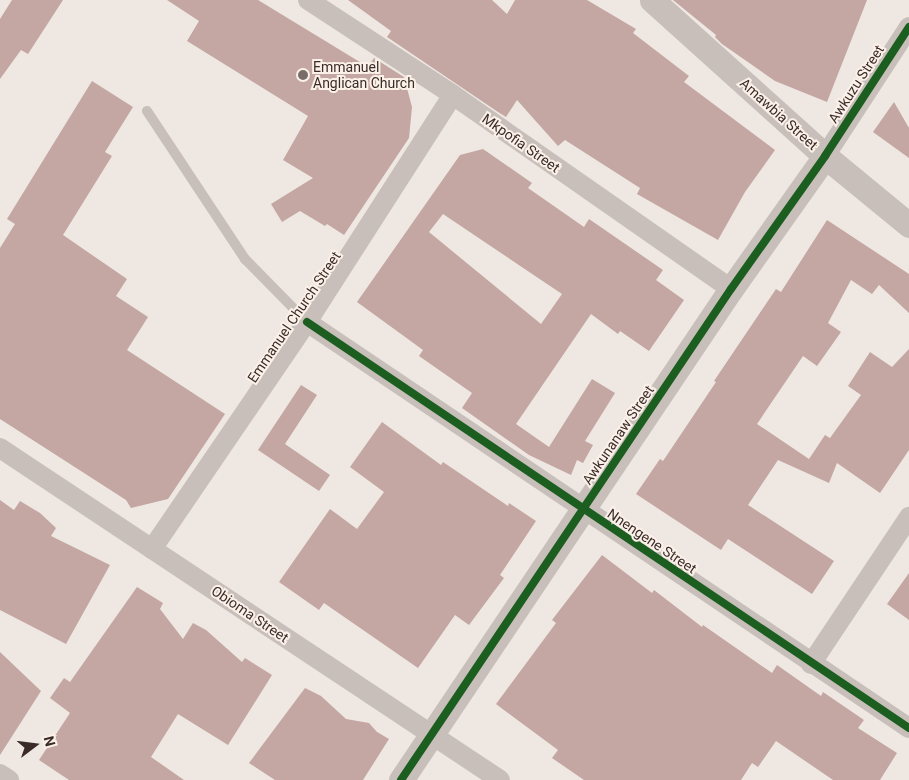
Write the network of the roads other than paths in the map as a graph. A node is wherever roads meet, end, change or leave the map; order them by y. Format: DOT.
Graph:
graph roads {
  1 [pos="308,0"];
  2 [pos="652,0"];
  3 [pos="909,27"];
  4 [pos="453,95"];
  5 [pos="147,110"];
  6 [pos="825,156"];
  7 [pos="909,225"];
  8 [pos="731,289"];
  9 [pos="307,322"];
  10 [pos="0,448"];
  11 [pos="583,510"];
  12 [pos="909,517"];
  13 [pos="152,549"];
  14 [pos="811,664"];
  15 [pos="909,728"];
  16 [pos="430,734"];
  17 [pos="0,774"];
  18 [pos="9,780"];
  19 [pos="401,780"];
  20 [pos="500,780"];
  1 -- 4 [label="street, Mkpofia Street"];
  2 -- 6 [label="street, Amawbia Street"];
  3 -- 6 [label="street, Awkuzu Street"];
  4 -- 8 [label="street, Mkpofia Street"];
  4 -- 9 [label="street, Emmanuel Church Street"];
  5 -- 9 [label="lane"];
  6 -- 7 [label="street, Amawbia Street"];
  6 -- 8 [label="street, Awkunanaw Street"];
  8 -- 11 [label="street, Awkunanaw Street"];
  9 -- 11 [label="street, Nnengene Street"];
  9 -- 13 [label="street, Emmanuel Church Street"];
  10 -- 13 [label="street, Obioma Street"];
  11 -- 14 [label="street, Nnengene Street"];
  11 -- 16 [label="street, Awkunanaw Street"];
  12 -- 14 [label="street"];
  13 -- 16 [label="street, Obioma Street"];
  14 -- 15 [label="street, Nnengene Street"];
  16 -- 19 [label="street, Awkunanaw Street"];
  16 -- 20 [label="street, Obioma Street"];
  17 -- 18 [label="street"];
}
